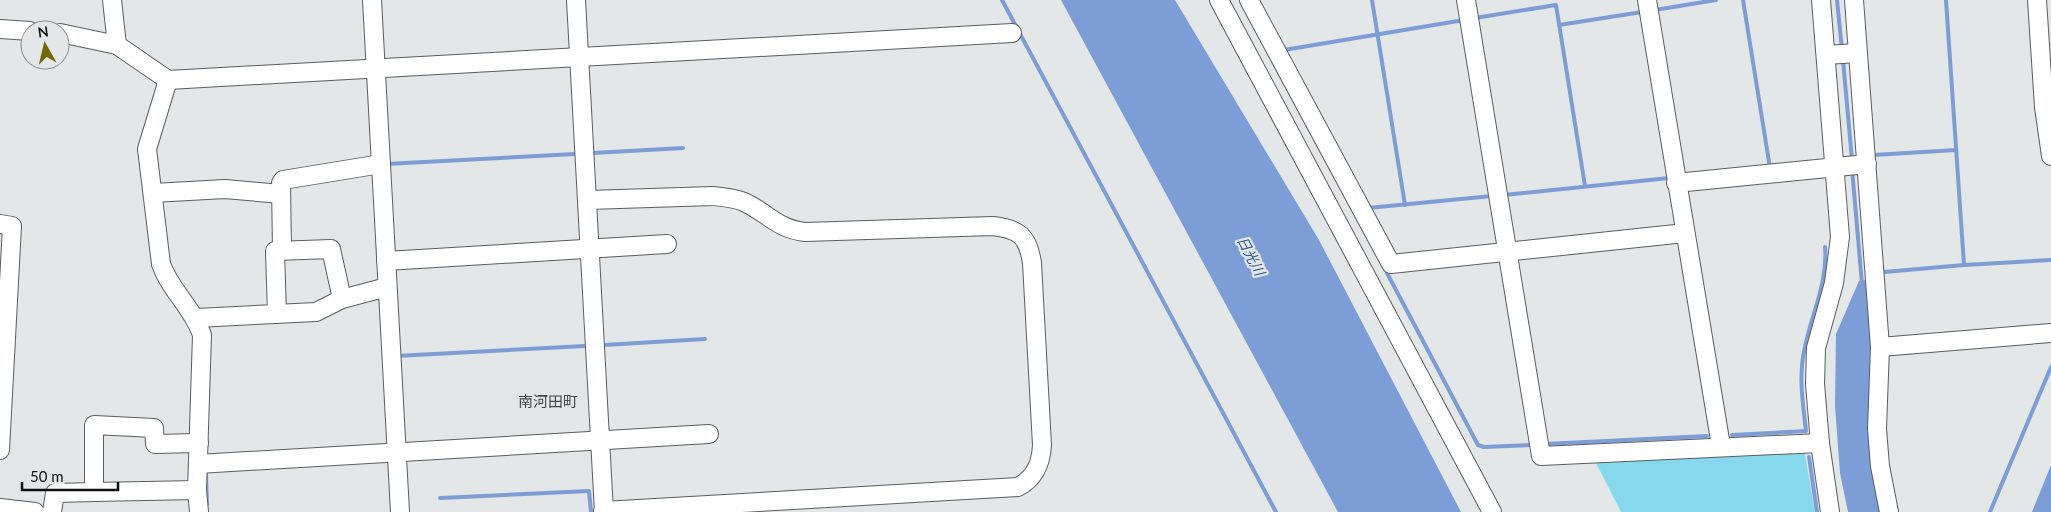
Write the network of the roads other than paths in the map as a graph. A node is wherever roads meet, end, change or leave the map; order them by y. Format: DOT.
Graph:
graph roads {
  1 [pos="112,0"];
  2 [pos="372,0"];
  3 [pos="576,0"];
  4 [pos="1219,0"];
  5 [pos="1249,0"];
  6 [pos="1466,0"];
  7 [pos="1647,0"];
  8 [pos="1821,0"];
  9 [pos="1854,0"];
  10 [pos="2037,0"];
  11 [pos="0,29"];
  12 [pos="20,30"];
  13 [pos="1012,33"];
  14 [pos="70,35"];
  15 [pos="117,45"];
  16 [pos="1857,52"];
  17 [pos="1826,55"];
  18 [pos="579,57"];
  19 [pos="376,70"];
  20 [pos="168,80"];
  21 [pos="2051,156"];
  22 [pos="381,164"];
  23 [pos="1863,165"];
  24 [pos="1838,168"];
  25 [pos="1676,183"];
  26 [pos="152,193"];
  27 [pos="281,194"];
  28 [pos="588,200"];
  29 [pos="0,224"];
  30 [pos="1685,234"];
  31 [pos="667,244"];
  32 [pos="590,248"];
  33 [pos="282,251"];
  34 [pos="1507,252"];
  35 [pos="386,261"];
  36 [pos="387,287"];
  37 [pos="342,299"];
  38 [pos="277,314"];
  39 [pos="196,318"];
  40 [pos="2051,333"];
  41 [pos="1880,347"];
  42 [pos="1,401"];
  43 [pos="709,434"];
  44 [pos="600,441"];
  45 [pos="199,443"];
  46 [pos="1820,443"];
  47 [pos="1721,446"];
  48 [pos="0,450"];
  49 [pos="396,453"];
  50 [pos="198,464"];
  51 [pos="197,490"];
  52 [pos="94,492"];
  53 [pos="0,508"];
  54 [pos="34,512"];
  55 [pos="52,512"];
  56 [pos="198,512"];
  57 [pos="400,512"];
  58 [pos="604,512"];
  59 [pos="1492,512"];
  60 [pos="1830,512"];
  61 [pos="1889,512"];
  1 -- 15 [label="street"];
  2 -- 19 [label="street"];
  3 -- 18 [label="street"];
  4 -- 59 [label="street"];
  5 -- 34 [label="street"];
  6 -- 34 [label="street"];
  7 -- 25 [label="street"];
  8 -- 17 [label="street"];
  9 -- 16 [label="street"];
  10 -- 21 [label="street"];
  11 -- 12 [label="street"];
  13 -- 18 [label="street"];
  14 -- 15 [label="street"];
  15 -- 20 [label="street"];
  16 -- 17 [label="street"];
  16 -- 23 [label="street"];
  17 -- 24 [label="street"];
  18 -- 19 [label="street"];
  18 -- 28 [label="street"];
  19 -- 20 [label="street"];
  19 -- 22 [label="street"];
  20 -- 26 [label="street"];
  22 -- 27 [label="street"];
  22 -- 35 [label="street"];
  23 -- 24 [label="street"];
  23 -- 41 [label="street"];
  24 -- 25 [label="street"];
  24 -- 46 [label="street"];
  25 -- 30 [label="street"];
  26 -- 27 [label="street"];
  26 -- 39 [label="street"];
  27 -- 33 [label="street"];
  28 -- 32 [label="street"];
  28 -- 58 [label="street"];
  29 -- 42 [label="street"];
  30 -- 34 [label="street"];
  30 -- 47 [label="street"];
  31 -- 32 [label="street"];
  32 -- 35 [label="street"];
  32 -- 44 [label="street"];
  33 -- 37 [label="street"];
  33 -- 38 [label="street"];
  34 -- 47 [label="street"];
  35 -- 36 [label="street"];
  36 -- 37 [label="street"];
  36 -- 49 [label="street"];
  37 -- 38 [label="street"];
  38 -- 39 [label="street"];
  39 -- 45 [label="street"];
  40 -- 41 [label="street"];
  41 -- 61 [label="street"];
  42 -- 48 [label="street"];
  43 -- 44 [label="street"];
  44 -- 49 [label="street"];
  44 -- 58 [label="street"];
  45 -- 50 [label="street"];
  45 -- 52 [label="street"];
  46 -- 47 [label="street"];
  46 -- 60 [label="street"];
  49 -- 50 [label="street"];
  49 -- 57 [label="street"];
  50 -- 51 [label="street"];
  51 -- 52 [label="street"];
  51 -- 56 [label="street"];
  52 -- 55 [label="street"];
  53 -- 54 [label="street"];
}
